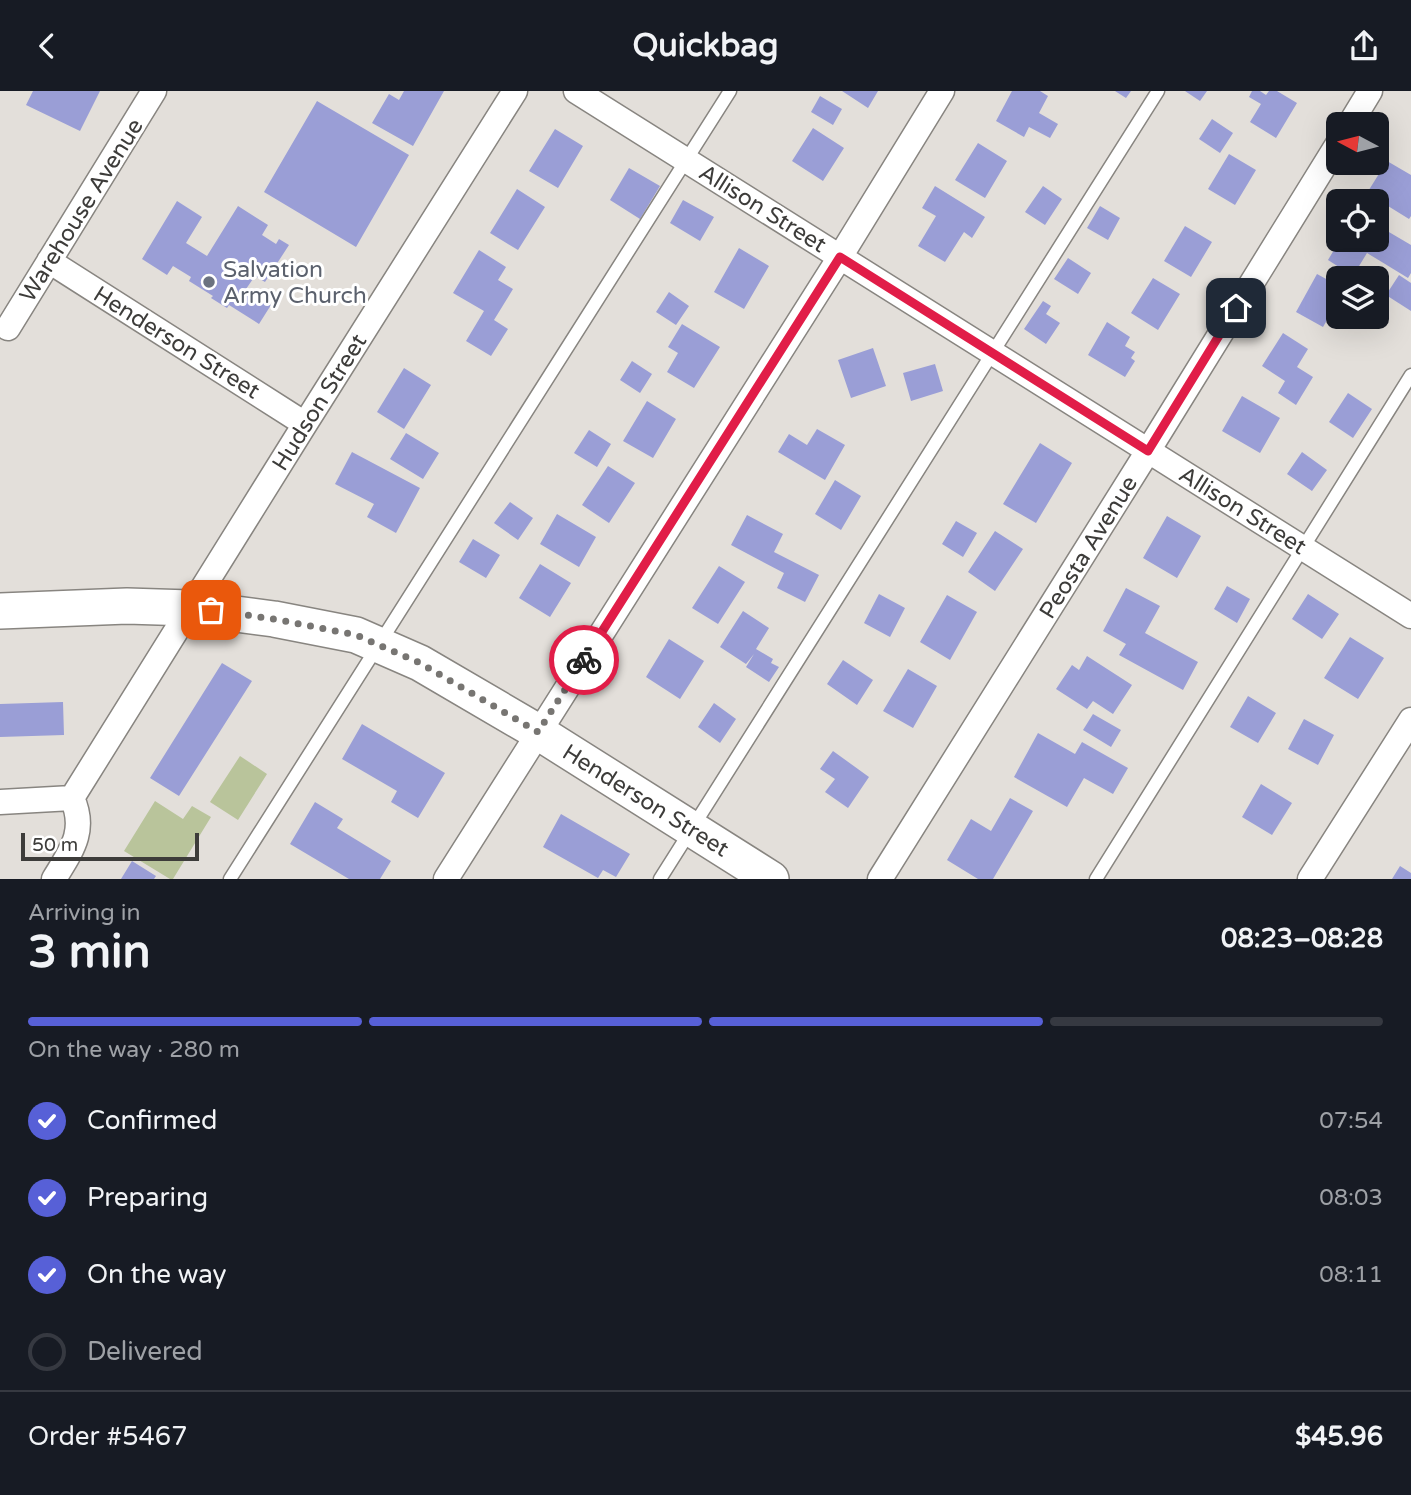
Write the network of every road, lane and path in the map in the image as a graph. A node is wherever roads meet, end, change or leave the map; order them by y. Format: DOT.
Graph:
graph roads {
  1 [pos="154,91"];
  2 [pos="515,91"];
  3 [pos="576,91"];
  4 [pos="730,91"];
  5 [pos="942,91"];
  6 [pos="1158,91"];
  7 [pos="1370,91"];
  8 [pos="1357,112"];
  9 [pos="686,160"];
  10 [pos="1326,163"];
  11 [pos="840,257"];
  12 [pos="49,261"];
  13 [pos="8,328"];
  14 [pos="993,353"];
  15 [pos="1411,375"];
  16 [pos="304,423"];
  17 [pos="1148,451"];
  18 [pos="1303,548"];
  19 [pos="191,608"];
  20 [pos="0,611"];
  21 [pos="1411,616"];
  22 [pos="377,645"];
  23 [pos="1411,720"];
  24 [pos="538,732"];
  25 [pos="72,798"];
  26 [pos="0,801"];
  27 [pos="692,828"];
  28 [pos="54,879"];
  29 [pos="230,879"];
  30 [pos="446,879"];
  31 [pos="660,879"];
  32 [pos="771,879"];
  33 [pos="880,879"];
  34 [pos="1096,879"];
  35 [pos="1310,879"];
  1 -- 12 [label="street, Warehouse Avenue"];
  2 -- 16 [label="street, Hudson Street"];
  3 -- 9 [label="street, Allison Street"];
  4 -- 9 [label="lane"];
  5 -- 11 [label="street"];
  6 -- 14 [label="lane"];
  7 -- 8 [label="street"];
  9 -- 11 [label="street, Allison Street"];
  9 -- 22 [label="lane"];
  10 -- 17 [label="street, Peosta Avenue"];
  11 -- 14 [label="street, Allison Street"];
  11 -- 24 [label="street"];
  12 -- 13 [label="street, Warehouse Avenue"];
  12 -- 16 [label="street, Henderson Street"];
  14 -- 17 [label="street, Allison Street"];
  14 -- 27 [label="lane"];
  15 -- 18 [label="lane"];
  16 -- 19 [label="street, Hudson Street"];
  17 -- 18 [label="street, Allison Street"];
  17 -- 33 [label="street, Peosta Avenue"];
  18 -- 21 [label="street, Allison Street"];
  18 -- 34 [label="lane"];
  19 -- 20 [label="main road, Henderson Street"];
  19 -- 22 [label="main road, Henderson Street"];
  19 -- 25 [label="street, Hudson Street"];
  22 -- 24 [label="main road, Henderson Street"];
  22 -- 29 [label="lane"];
  23 -- 35 [label="street"];
  24 -- 27 [label="main road, Henderson Street"];
  24 -- 30 [label="street"];
  25 -- 26 [label="street"];
  25 -- 28 [label="street"];
  27 -- 31 [label="lane"];
  27 -- 32 [label="main road, Henderson Street"];
}
